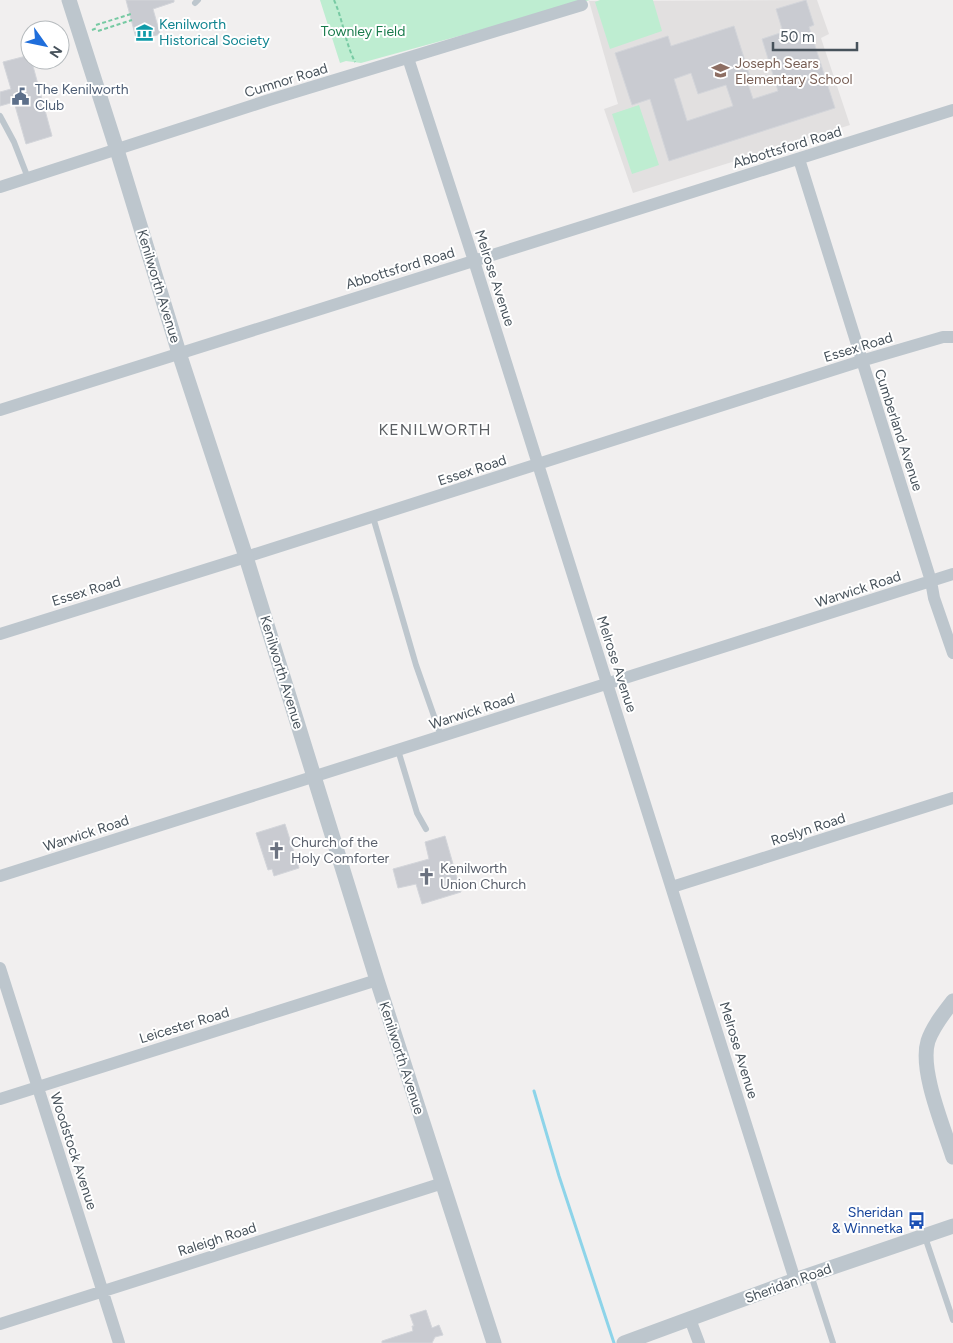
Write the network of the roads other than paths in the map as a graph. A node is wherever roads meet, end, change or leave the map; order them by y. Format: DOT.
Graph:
graph roads {
  1 [pos="69,0"];
  2 [pos="582,5"];
  3 [pos="408,58"];
  4 [pos="953,110"];
  5 [pos="0,116"];
  6 [pos="118,150"];
  7 [pos="799,159"];
  8 [pos="28,178"];
  9 [pos="0,187"];
  10 [pos="474,261"];
  11 [pos="953,337"];
  12 [pos="179,353"];
  13 [pos="861,361"];
  14 [pos="0,410"];
  15 [pos="538,464"];
  16 [pos="372,517"];
  17 [pos="246,557"];
  18 [pos="953,574"];
  19 [pos="931,581"];
  20 [pos="0,634"];
  21 [pos="953,653"];
  22 [pos="607,684"];
  23 [pos="441,736"];
  24 [pos="398,750"];
  25 [pos="314,776"];
  26 [pos="953,798"];
  27 [pos="426,829"];
  28 [pos="0,876"];
  29 [pos="672,887"];
  30 [pos="0,968"];
  31 [pos="377,980"];
  32 [pos="953,1001"];
  33 [pos="37,1086"];
  34 [pos="0,1099"];
  35 [pos="953,1157"];
  36 [pos="442,1183"];
  37 [pos="953,1226"];
  38 [pos="925,1235"];
  39 [pos="811,1274"];
  40 [pos="795,1280"];
  41 [pos="103,1291"];
  42 [pos="690,1319"];
  43 [pos="953,1320"];
  44 [pos="0,1324"];
  45 [pos="628,1342"];
  46 [pos="119,1343"];
  47 [pos="494,1343"];
  48 [pos="699,1343"];
  49 [pos="833,1343"];
  1 -- 6 [label="street, Kenilworth Avenue"];
  2 -- 3 [label="street, Cumnor Road"];
  3 -- 6 [label="street, Cumnor Road"];
  3 -- 10 [label="street, Melrose Avenue"];
  4 -- 7 [label="street, Abbottsford Road"];
  5 -- 8 [label="lane"];
  6 -- 8 [label="street, Cumnor Road"];
  6 -- 12 [label="street, Kenilworth Avenue"];
  7 -- 10 [label="street, Abbottsford Road"];
  7 -- 13 [label="street, Cumberland Avenue"];
  8 -- 9 [label="street, Cumnor Road"];
  10 -- 12 [label="street, Abbottsford Road"];
  10 -- 15 [label="street, Melrose Avenue"];
  11 -- 13 [label="street, Essex Road"];
  12 -- 14 [label="street, Abbottsford Road"];
  12 -- 17 [label="street, Kenilworth Avenue"];
  13 -- 15 [label="street, Essex Road"];
  13 -- 19 [label="street, Cumberland Avenue"];
  15 -- 16 [label="street, Essex Road"];
  15 -- 22 [label="street, Melrose Avenue"];
  16 -- 17 [label="street, Essex Road"];
  16 -- 23 [label="lane"];
  17 -- 20 [label="street, Essex Road"];
  17 -- 25 [label="street, Kenilworth Avenue"];
  18 -- 19 [label="street, Warwick Road"];
  19 -- 21 [label="street, Cumberland Avenue"];
  19 -- 22 [label="street, Warwick Road"];
  22 -- 23 [label="street, Warwick Road"];
  22 -- 29 [label="street, Melrose Avenue"];
  23 -- 24 [label="street, Warwick Road"];
  24 -- 25 [label="street, Warwick Road"];
  24 -- 27 [label="lane"];
  25 -- 28 [label="street, Warwick Road"];
  25 -- 31 [label="street, Kenilworth Avenue"];
  26 -- 29 [label="street, Roslyn Road"];
  29 -- 40 [label="street, Melrose Avenue"];
  30 -- 33 [label="street, Woodstock Avenue"];
  31 -- 33 [label="street, Leicester Road"];
  31 -- 36 [label="street, Kenilworth Avenue"];
  32 -- 35 [label="street"];
  33 -- 34 [label="street, Leicester Road"];
  33 -- 41 [label="street, Woodstock Avenue"];
  36 -- 41 [label="street, Raleigh Road"];
  36 -- 47 [label="street, Kenilworth Avenue"];
  37 -- 38 [label="street, Sheridan Road"];
  38 -- 39 [label="street, Sheridan Road"];
  38 -- 43 [label="lane"];
  39 -- 40 [label="street, Sheridan Road"];
  39 -- 49 [label="lane"];
  40 -- 42 [label="street, Sheridan Road"];
  41 -- 44 [label="street, Raleigh Road"];
  41 -- 46 [label="street, Woodstock Avenue"];
  42 -- 45 [label="street, Sheridan Road"];
  42 -- 48 [label="street"];
}
